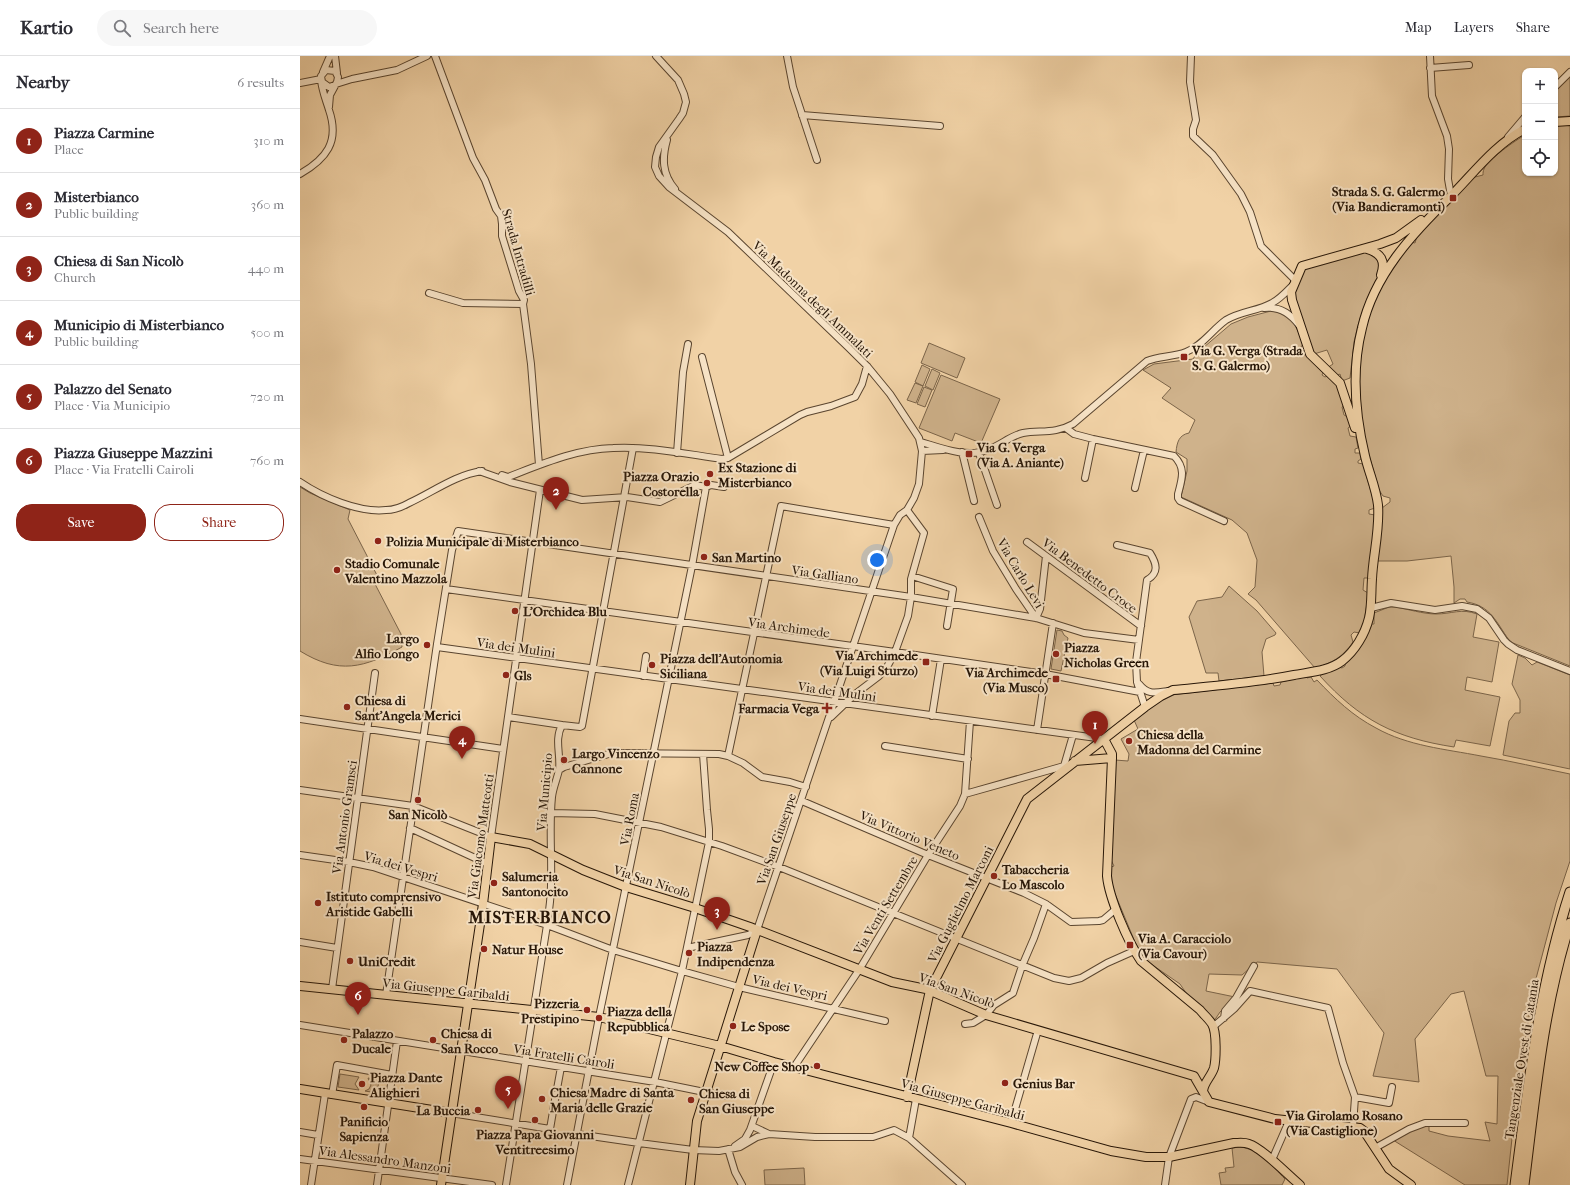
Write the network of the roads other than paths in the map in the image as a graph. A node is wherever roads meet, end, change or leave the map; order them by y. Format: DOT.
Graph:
graph roads {
  1 [pos="330,56"];
  2 [pos="336,56"];
  3 [pos="427,56"];
  4 [pos="435,56"];
  5 [pos="656,56"];
  6 [pos="787,56"];
  7 [pos="1191,56"];
  8 [pos="1430,56"];
  9 [pos="1469,65"];
  10 [pos="1430,68"];
  11 [pos="323,72"];
  12 [pos="1570,72"];
  13 [pos="337,74"];
  14 [pos="321,79"];
  15 [pos="352,79"];
  16 [pos="300,83"];
  17 [pos="1558,84"];
  18 [pos="335,85"];
  19 [pos="329,110"];
  20 [pos="802,114"];
  21 [pos="1522,120"];
  22 [pos="1570,121"];
  23 [pos="1558,122"];
  24 [pos="940,126"];
  25 [pos="1522,130"];
  26 [pos="1500,146"];
  27 [pos="818,160"];
  28 [pos="300,174"];
  29 [pos="1449,197"];
  30 [pos="1367,249"];
  31 [pos="1295,282"];
  32 [pos="1378,286"];
  33 [pos="429,293"];
  34 [pos="523,304"];
  35 [pos="1257,309"];
  36 [pos="1300,327"];
  37 [pos="688,344"];
  38 [pos="702,357"];
  39 [pos="868,366"];
  40 [pos="1355,370"];
  41 [pos="1340,383"];
  42 [pos="1066,428"];
  43 [pos="1093,439"];
  44 [pos="921,442"];
  45 [pos="633,448"];
  46 [pos="947,450"];
  47 [pos="1144,450"];
  48 [pos="922,451"];
  49 [pos="962,452"];
  50 [pos="677,453"];
  51 [pos="979,453"];
  52 [pos="1365,457"];
  53 [pos="728,458"];
  54 [pos="539,465"];
  55 [pos="478,471"];
  56 [pos="1085,478"];
  57 [pos="300,482"];
  58 [pos="724,487"];
  59 [pos="1135,488"];
  60 [pos="540,490"];
  61 [pos="706,490"];
  62 [pos="623,498"];
  63 [pos="974,501"];
  64 [pos="997,506"];
  65 [pos="907,510"];
  66 [pos="979,516"];
  67 [pos="1224,521"];
  68 [pos="894,525"];
  69 [pos="533,542"];
  70 [pos="1027,542"];
  71 [pos="1117,545"];
  72 [pos="613,554"];
  73 [pos="1046,556"];
  74 [pos="692,566"];
  75 [pos="912,576"];
  76 [pos="766,577"];
  77 [pos="446,589"];
  78 [pos="871,592"];
  79 [pos="911,598"];
  80 [pos="524,601"];
  81 [pos="951,604"];
  82 [pos="1371,608"];
  83 [pos="602,611"];
  84 [pos="1036,618"];
  85 [pos="680,622"];
  86 [pos="1053,623"];
  87 [pos="947,626"];
  88 [pos="1141,626"];
  89 [pos="755,633"];
  90 [pos="1139,640"];
  91 [pos="437,647"];
  92 [pos="853,647"];
  93 [pos="895,652"];
  94 [pos="646,656"];
  95 [pos="516,658"];
  96 [pos="941,659"];
  97 [pos="592,668"];
  98 [pos="1570,671"];
  99 [pos="375,673"];
  100 [pos="1045,674"];
  101 [pos="643,676"];
  102 [pos="668,679"];
  103 [pos="1137,682"];
  104 [pos="742,689"];
  105 [pos="1130,689"];
  106 [pos="1173,690"];
  107 [pos="1142,691"];
  108 [pos="1152,702"];
  109 [pos="835,703"];
  110 [pos="845,704"];
  111 [pos="1145,707"];
  112 [pos="932,716"];
  113 [pos="508,717"];
  114 [pos="300,719"];
  115 [pos="829,719"];
  116 [pos="970,721"];
  117 [pos="562,725"];
  118 [pos="367,730"];
  119 [pos="1036,730"];
  120 [pos="1070,735"];
  121 [pos="423,738"];
  122 [pos="1106,738"];
  123 [pos="885,746"];
  124 [pos="504,749"];
  125 [pos="653,754"];
  126 [pos="703,754"];
  127 [pos="728,756"];
  128 [pos="968,759"];
  129 [pos="1112,760"];
  130 [pos="1069,765"];
  131 [pos="559,770"];
  132 [pos="806,787"];
  133 [pos="300,790"];
  134 [pos="965,794"];
  135 [pos="357,798"];
  136 [pos="802,801"];
  137 [pos="413,806"];
  138 [pos="551,812"];
  139 [pos="639,822"];
  140 [pos="410,828"];
  141 [pos="491,837"];
  142 [pos="709,842"];
  143 [pos="551,854"];
  144 [pos="300,855"];
  145 [pos="928,855"];
  146 [pos="348,862"];
  147 [pos="488,864"];
  148 [pos="779,867"];
  149 [pos="403,876"];
  150 [pos="986,878"];
  151 [pos="626,887"];
  152 [pos="1570,892"];
  153 [pos="483,904"];
  154 [pos="1046,904"];
  155 [pos="695,908"];
  156 [pos="1116,909"];
  157 [pos="893,913"];
  158 [pos="1570,923"];
  159 [pos="547,925"];
  160 [pos="757,930"];
  161 [pos="955,938"];
  162 [pos="300,942"];
  163 [pos="337,948"];
  164 [pos="687,948"];
  165 [pos="613,950"];
  166 [pos="1134,951"];
  167 [pos="1022,966"];
  168 [pos="1254,966"];
  169 [pos="859,970"];
  170 [pos="682,971"];
  171 [pos="300,986"];
  172 [pos="740,987"];
  173 [pos="332,989"];
  174 [pos="930,990"];
  175 [pos="386,995"];
  176 [pos="468,1004"];
  177 [pos="834,1008"];
  178 [pos="534,1011"];
  179 [pos="986,1015"];
  180 [pos="599,1017"];
  181 [pos="1224,1018"];
  182 [pos="885,1021"];
  183 [pos="965,1024"];
  184 [pos="300,1025"];
  185 [pos="1214,1026"];
  186 [pos="1038,1030"];
  187 [pos="667,1034"];
  188 [pos="397,1041"];
  189 [pos="720,1046"];
  190 [pos="461,1051"];
  191 [pos="525,1061"];
  192 [pos="774,1062"];
  193 [pos="561,1067"];
  194 [pos="794,1067"];
  195 [pos="588,1071"];
  196 [pos="393,1072"];
  197 [pos="655,1082"];
  198 [pos="1392,1087"];
  199 [pos="300,1089"];
  200 [pos="1203,1091"];
  201 [pos="706,1092"];
  202 [pos="328,1094"];
  203 [pos="724,1096"];
  204 [pos="907,1097"];
  205 [pos="1355,1097"];
  206 [pos="916,1099"];
  207 [pos="1209,1102"];
  208 [pos="388,1104"];
  209 [pos="451,1113"];
  210 [pos="1289,1121"];
  211 [pos="515,1123"];
  212 [pos="1465,1123"];
  213 [pos="1011,1124"];
  214 [pos="752,1126"];
  215 [pos="1353,1126"];
  216 [pos="300,1132"];
  217 [pos="577,1134"];
  218 [pos="769,1134"];
  219 [pos="318,1135"];
  220 [pos="909,1138"];
  221 [pos="639,1143"];
  222 [pos="1375,1148"];
  223 [pos="728,1149"];
  224 [pos="693,1150"];
  225 [pos="1170,1157"];
  226 [pos="300,1158"];
  227 [pos="1272,1160"];
  228 [pos="314,1161"];
  229 [pos="379,1168"];
  230 [pos="442,1181"];
  231 [pos="311,1185"];
  232 [pos="377,1185"];
  233 [pos="492,1185"];
  234 [pos="506,1185"];
  235 [pos="567,1185"];
  236 [pos="628,1185"];
  237 [pos="690,1185"];
  238 [pos="742,1185"];
  239 [pos="962,1185"];
  240 [pos="1165,1185"];
  241 [pos="1300,1185"];
  242 [pos="1411,1185"];
  243 [pos="1515,1185"];
  244 [pos="1524,1185"];
  1 -- 11 [label="street"];
  2 -- 13 [label="street"];
  3 -- 15 [label="street"];
  4 -- 34 [label="street, Strada Intradilli"];
  5 -- 39 [label="street, Via Madonna degli Ammalati"];
  6 -- 20 [label="street"];
  7 -- 31 [label="street"];
  8 -- 10 [label="street"];
  9 -- 10 [label="street"];
  10 -- 29 [label="street"];
  11 -- 13 [label="street"];
  11 -- 14 [label="street"];
  12 -- 17 [label="street"];
  13 -- 15 [label="street"];
  13 -- 18 [label="street"];
  14 -- 16 [label="street"];
  14 -- 18 [label="street"];
  14 -- 19 [label="street"];
  15 -- 18 [label="street"];
  18 -- 19 [label="street"];
  19 -- 28 [label="street"];
  20 -- 24 [label="street"];
  20 -- 27 [label="street"];
  21 -- 26 [label="street"];
  22 -- 23 [label="main road"];
  25 -- 26 [label="main road"];
  26 -- 29 [label="main road"];
  29 -- 30 [label="main road"];
  29 -- 32 [label="main road"];
  30 -- 31 [label="main road"];
  30 -- 32 [label="main road"];
  31 -- 35 [label="street"];
  31 -- 36 [label="main road"];
  32 -- 40 [label="main road"];
  33 -- 34 [label="street"];
  34 -- 54 [label="street, Strada Intradilli"];
  35 -- 36 [label="street"];
  35 -- 42 [label="street"];
  36 -- 41 [label="main road"];
  37 -- 50 [label="street"];
  38 -- 53 [label="street"];
  39 -- 44 [label="street"];
  39 -- 53 [label="street, Via Madonna degli Ammalati"];
  40 -- 41 [label="main road"];
  40 -- 52 [label="main road"];
  41 -- 52 [label="main road"];
  42 -- 43 [label="street"];
  42 -- 51 [label="street"];
  43 -- 47 [label="street"];
  43 -- 56 [label="street"];
  44 -- 46 [label="street"];
  44 -- 48 [label="street, Via San Giuseppe"];
  45 -- 50 [label="street"];
  45 -- 54 [label="street"];
  45 -- 62 [label="street"];
  46 -- 48 [label="street"];
  46 -- 49 [label="street"];
  47 -- 59 [label="street"];
  47 -- 67 [label="street"];
  48 -- 65 [label="street, Via San Giuseppe"];
  49 -- 51 [label="street"];
  49 -- 63 [label="street"];
  50 -- 53 [label="street"];
  51 -- 64 [label="street"];
  52 -- 82 [label="main road"];
  54 -- 55 [label="street"];
  55 -- 57 [label="street"];
  55 -- 60 [label="street"];
  58 -- 61 [label="street"];
  60 -- 62 [label="street"];
  60 -- 69 [label="street, Via Giacomo Matteotti"];
  61 -- 62 [label="street"];
  61 -- 74 [label="street, Via Roma"];
  62 -- 72 [label="street"];
  65 -- 68 [label="street, Via San Giuseppe"];
  65 -- 75 [label="street"];
  66 -- 84 [label="street, Via Carlo Levi"];
  68 -- 76 [label="street"];
  68 -- 78 [label="street, Via San Giuseppe"];
  69 -- 72 [label="street, Via Galliano"];
  69 -- 77 [label="street, Via Galliano"];
  69 -- 80 [label="street, Via Giacomo Matteotti"];
  70 -- 73 [label="street, Via Benedetto Croce"];
  71 -- 88 [label="street"];
  72 -- 74 [label="street, Via Galliano"];
  72 -- 83 [label="street"];
  73 -- 84 [label="street"];
  73 -- 88 [label="street, Via Benedetto Croce"];
  74 -- 76 [label="street, Via Galliano"];
  74 -- 85 [label="street, Via Roma"];
  75 -- 79 [label="street"];
  75 -- 81 [label="street"];
  76 -- 78 [label="street, Via Galliano"];
  76 -- 89 [label="street"];
  77 -- 80 [label="street, Via Archimede"];
  77 -- 91 [label="street"];
  78 -- 79 [label="street, Via Galliano"];
  78 -- 92 [label="street, Via San Giuseppe"];
  79 -- 81 [label="street, Via Galliano"];
  79 -- 93 [label="street"];
  80 -- 83 [label="street, Via Archimede"];
  80 -- 95 [label="street, Via Giacomo Matteotti"];
  81 -- 84 [label="street, Via Galliano"];
  81 -- 87 [label="street"];
  82 -- 98 [label="street"];
  82 -- 106 [label="main road"];
  83 -- 85 [label="street, Via Archimede"];
  83 -- 97 [label="street"];
  84 -- 86 [label="street, Via Galliano"];
  85 -- 89 [label="street, Via Archimede"];
  85 -- 102 [label="street, Via Roma"];
  86 -- 90 [label="street, Via Galliano"];
  86 -- 100 [label="street"];
  88 -- 90 [label="street"];
  89 -- 92 [label="street, Via Archimede"];
  89 -- 104 [label="street"];
  90 -- 103 [label="street"];
  91 -- 95 [label="street, Via dei Mulini"];
  91 -- 121 [label="street"];
  92 -- 93 [label="street, Via Archimede"];
  92 -- 109 [label="street, Via San Giuseppe"];
  93 -- 96 [label="street, Via Archimede"];
  93 -- 110 [label="street"];
  94 -- 101 [label="street"];
  95 -- 97 [label="street, Via dei Mulini"];
  95 -- 113 [label="street, Via Giacomo Matteotti"];
  96 -- 100 [label="street, Via Archimede"];
  96 -- 112 [label="street"];
  97 -- 101 [label="street, Via dei Mulini"];
  97 -- 117 [label="street"];
  99 -- 118 [label="street, Via Antonio Gramsci"];
  100 -- 105 [label="street, Via Archimede"];
  100 -- 119 [label="street"];
  101 -- 102 [label="street, Via dei Mulini"];
  102 -- 104 [label="street, Via dei Mulini"];
  102 -- 125 [label="street, Via Roma"];
  103 -- 105 [label="street"];
  103 -- 107 [label="street"];
  104 -- 109 [label="street, Via dei Mulini"];
  104 -- 127 [label="street"];
  105 -- 107 [label="street, Via Archimede"];
  106 -- 107 [label="street, Via Archimede"];
  106 -- 108 [label="main road, Via Guglielmo Marconi"];
  107 -- 108 [label="street"];
  107 -- 111 [label="street"];
  108 -- 111 [label="main road, Via Guglielmo Marconi"];
  109 -- 110 [label="street, Via dei Mulini"];
  109 -- 115 [label="street, Via San Giuseppe"];
  110 -- 112 [label="street, Via dei Mulini"];
  110 -- 115 [label="street"];
  111 -- 122 [label="main road, Via Guglielmo Marconi"];
  112 -- 116 [label="street, Via dei Mulini"];
  113 -- 117 [label="street"];
  113 -- 124 [label="street, Via Giacomo Matteotti"];
  114 -- 118 [label="street"];
  115 -- 132 [label="street, Via San Giuseppe"];
  116 -- 119 [label="street, Via dei Mulini"];
  116 -- 128 [label="street, Via Venti Settembre"];
  117 -- 131 [label="street, Via Municipio"];
  118 -- 121 [label="street"];
  118 -- 135 [label="street, Via Antonio Gramsci"];
  119 -- 120 [label="street, Via dei Mulini"];
  120 -- 122 [label="street, Via dei Mulini"];
  120 -- 130 [label="street"];
  121 -- 124 [label="street"];
  121 -- 137 [label="street"];
  122 -- 129 [label="main road"];
  122 -- 130 [label="main road, Via Guglielmo Marconi"];
  123 -- 128 [label="street"];
  124 -- 141 [label="street, Via Giacomo Matteotti"];
  125 -- 126 [label="street"];
  125 -- 131 [label="street"];
  125 -- 139 [label="street, Via Roma"];
  126 -- 127 [label="street"];
  126 -- 142 [label="street"];
  127 -- 132 [label="street"];
  128 -- 134 [label="street, Via Venti Settembre"];
  129 -- 130 [label="main road"];
  129 -- 156 [label="main road"];
  130 -- 134 [label="street"];
  130 -- 150 [label="main road, Via Guglielmo Marconi"];
  131 -- 138 [label="street, Via Municipio"];
  132 -- 136 [label="street, Via San Giuseppe"];
  133 -- 135 [label="street, Via San Nicolò"];
  134 -- 145 [label="street, Via Venti Settembre"];
  135 -- 137 [label="street, Via San Nicolò"];
  135 -- 146 [label="street, Via Antonio Gramsci"];
  136 -- 145 [label="street, Via Vittorio Veneto"];
  136 -- 148 [label="street, Via San Giuseppe"];
  137 -- 140 [label="street"];
  137 -- 141 [label="street, Via San Nicolò"];
  138 -- 139 [label="street"];
  138 -- 143 [label="street, Via Municipio"];
  139 -- 142 [label="street"];
  139 -- 151 [label="street, Via Roma"];
  140 -- 147 [label="street"];
  140 -- 149 [label="street"];
  141 -- 143 [label="main road, Via San Nicolò"];
  141 -- 147 [label="main road, Via Giacomo Matteotti"];
  142 -- 148 [label="street"];
  142 -- 155 [label="street"];
  143 -- 151 [label="main road, Via San Nicolò"];
  143 -- 159 [label="street, Via Municipio"];
  144 -- 146 [label="street, Via dei Vespri"];
  145 -- 150 [label="street, Via Vittorio Veneto"];
  145 -- 157 [label="street, Via Venti Settembre"];
  146 -- 149 [label="street, Via dei Vespri"];
  146 -- 163 [label="street, Via Antonio Gramsci"];
  147 -- 153 [label="main road, Via Giacomo Matteotti"];
  148 -- 157 [label="street"];
  148 -- 160 [label="street, Via San Giuseppe"];
  149 -- 153 [label="street, Via dei Vespri"];
  149 -- 175 [label="street"];
  150 -- 154 [label="street, Via Vittorio Veneto"];
  150 -- 161 [label="main road, Via Guglielmo Marconi"];
  151 -- 155 [label="main road, Via San Nicolò"];
  151 -- 165 [label="street, Via Roma"];
  152 -- 243 [label="highway, Tangenziale Ovest di Catania"];
  153 -- 159 [label="street, Via dei Vespri"];
  153 -- 176 [label="main road, Via Giacomo Matteotti"];
  154 -- 156 [label="street, Via Vittorio Veneto"];
  154 -- 167 [label="street"];
  155 -- 160 [label="main road, Via San Nicolò"];
  155 -- 164 [label="street"];
  156 -- 166 [label="main road"];
  157 -- 161 [label="street"];
  157 -- 169 [label="street, Via Venti Settembre"];
  158 -- 244 [label="highway, Tangenziale Ovest di Catania"];
  159 -- 165 [label="street, Via dei Vespri"];
  159 -- 178 [label="street, Via Municipio"];
  160 -- 164 [label="street"];
  160 -- 169 [label="main road, Via San Nicolò"];
  160 -- 172 [label="main road, Via San Giuseppe"];
  161 -- 167 [label="street"];
  161 -- 174 [label="main road, Via Guglielmo Marconi"];
  162 -- 163 [label="street"];
  163 -- 173 [label="street, Via Antonio Gramsci"];
  164 -- 170 [label="street"];
  165 -- 170 [label="street, Via dei Vespri"];
  165 -- 180 [label="street, Via Roma"];
  166 -- 167 [label="street"];
  166 -- 185 [label="main road"];
  167 -- 179 [label="street"];
  168 -- 181 [label="street"];
  169 -- 174 [label="main road, Via San Nicolò"];
  169 -- 177 [label="street, Via Venti Settembre"];
  170 -- 172 [label="street, Via dei Vespri"];
  170 -- 187 [label="street"];
  171 -- 173 [label="main road, Via Giuseppe Garibaldi"];
  172 -- 177 [label="street, Via dei Vespri"];
  172 -- 189 [label="main road, Via San Giuseppe"];
  173 -- 175 [label="main road, Via Giuseppe Garibaldi"];
  174 -- 179 [label="main road, Via San Nicolò"];
  174 -- 204 [label="main road, Via Guglielmo Marconi"];
  175 -- 176 [label="main road, Via Giuseppe Garibaldi"];
  176 -- 178 [label="main road, Via Giuseppe Garibaldi"];
  176 -- 190 [label="main road, Via Giacomo Matteotti"];
  177 -- 182 [label="street, Via dei Vespri"];
  177 -- 194 [label="street, Via Venti Settembre"];
  178 -- 180 [label="main road, Via Giuseppe Garibaldi"];
  178 -- 191 [label="street, Via Municipio"];
  179 -- 183 [label="street"];
  179 -- 186 [label="main road, Via San Nicolò"];
  180 -- 187 [label="main road, Via Giuseppe Garibaldi"];
  180 -- 195 [label="street, Via Roma"];
  181 -- 185 [label="street"];
  181 -- 205 [label="street"];
  184 -- 188 [label="street, Via Fratelli Cairoli"];
  185 -- 200 [label="main road"];
  186 -- 200 [label="main road, Via San Nicolò"];
  186 -- 213 [label="street"];
  187 -- 189 [label="main road, Via Giuseppe Garibaldi"];
  187 -- 197 [label="street"];
  188 -- 190 [label="street, Via Fratelli Cairoli"];
  188 -- 196 [label="street"];
  189 -- 192 [label="main road, Via Giuseppe Garibaldi"];
  189 -- 201 [label="main road, Via San Giuseppe"];
  190 -- 191 [label="street, Via Fratelli Cairoli"];
  190 -- 209 [label="main road, Via Giacomo Matteotti"];
  191 -- 193 [label="street, Via Fratelli Cairoli"];
  191 -- 211 [label="street, Via Municipio"];
  192 -- 194 [label="main road, Via Giuseppe Garibaldi"];
  192 -- 214 [label="street"];
  193 -- 195 [label="street, Via Fratelli Cairoli"];
  193 -- 211 [label="street"];
  194 -- 204 [label="main road, Via Giuseppe Garibaldi"];
  195 -- 197 [label="street, Via Fratelli Cairoli"];
  195 -- 217 [label="street"];
  196 -- 202 [label="street"];
  196 -- 208 [label="street"];
  197 -- 201 [label="street, Via Fratelli Cairoli"];
  197 -- 221 [label="street"];
  198 -- 205 [label="street"];
  199 -- 202 [label="main road"];
  200 -- 207 [label="main road, Via San Nicolò"];
  201 -- 203 [label="street, Via Fratelli Cairoli"];
  201 -- 224 [label="main road, Via San Giuseppe"];
  202 -- 208 [label="main road"];
  202 -- 219 [label="street"];
  204 -- 206 [label="main road, Via Giuseppe Garibaldi"];
  205 -- 215 [label="street"];
  206 -- 213 [label="main road, Via Giuseppe Garibaldi"];
  206 -- 220 [label="street"];
  207 -- 210 [label="main road"];
  207 -- 225 [label="street"];
  208 -- 209 [label="main road"];
  208 -- 229 [label="street"];
  209 -- 211 [label="street"];
  209 -- 230 [label="main road, Via Giacomo Matteotti"];
  210 -- 215 [label="main road"];
  210 -- 227 [label="street"];
  211 -- 234 [label="street, Via Municipio"];
  212 -- 222 [label="street"];
  213 -- 225 [label="main road, Via Giuseppe Garibaldi"];
  214 -- 218 [label="street"];
  214 -- 223 [label="street"];
  215 -- 222 [label="main road"];
  216 -- 219 [label="street"];
  217 -- 221 [label="street"];
  217 -- 235 [label="street"];
  218 -- 220 [label="street"];
  218 -- 223 [label="street"];
  219 -- 228 [label="street"];
  220 -- 239 [label="street"];
  221 -- 224 [label="street"];
  221 -- 236 [label="street"];
  222 -- 242 [label="main road"];
  223 -- 224 [label="street"];
  223 -- 238 [label="street"];
  224 -- 237 [label="main road, Via San Giuseppe"];
  225 -- 227 [label="main road, Via Giuseppe Garibaldi"];
  225 -- 240 [label="street"];
  226 -- 228 [label="street, Via Alessandro Manzoni"];
  227 -- 241 [label="main road, Via Giuseppe Garibaldi"];
  228 -- 229 [label="street, Via Alessandro Manzoni"];
  228 -- 231 [label="street"];
  229 -- 230 [label="street, Via Alessandro Manzoni"];
  229 -- 232 [label="street"];
  230 -- 233 [label="street, Via Alessandro Manzoni"];
}
